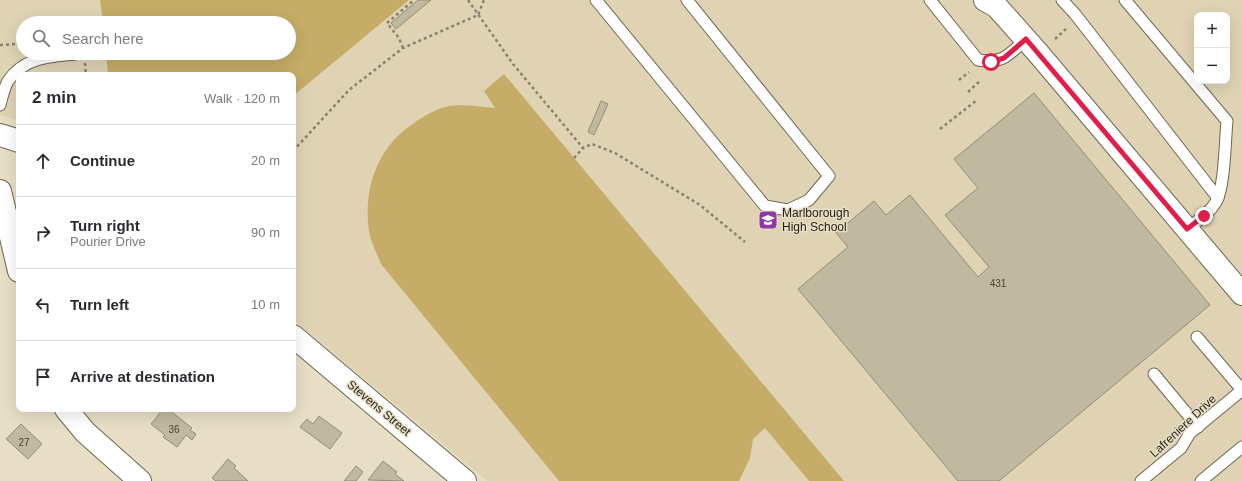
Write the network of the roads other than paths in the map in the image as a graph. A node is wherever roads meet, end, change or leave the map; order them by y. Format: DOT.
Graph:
graph roads {
  1 [pos="596,0"];
  2 [pos="687,0"];
  3 [pos="930,0"];
  4 [pos="985,0"];
  5 [pos="1062,0"];
  6 [pos="1125,0"];
  7 [pos="1026,39"];
  8 [pos="34,60"];
  9 [pos="0,105"];
  10 [pos="0,135"];
  11 [pos="16,140"];
  12 [pos="0,190"];
  13 [pos="1218,198"];
  14 [pos="1187,229"];
  15 [pos="16,258"];
  16 [pos="1242,294"];
  17 [pos="1197,337"];
  18 [pos="296,339"];
  19 [pos="1154,374"];
  20 [pos="1242,390"];
  21 [pos="68,412"];
  22 [pos="1198,427"];
  23 [pos="1242,447"];
  24 [pos="140,481"];
  25 [pos="465,481"];
  26 [pos="1141,481"];
  27 [pos="1201,481"];
  1 -- 2 [label="lane"];
  3 -- 7 [label="lane"];
  4 -- 7 [label="street"];
  5 -- 13 [label="lane"];
  6 -- 13 [label="lane"];
  7 -- 14 [label="street"];
  8 -- 9 [label="lane"];
  10 -- 11 [label="street"];
  12 -- 15 [label="street"];
  13 -- 14 [label="lane"];
  14 -- 16 [label="street"];
  17 -- 20 [label="lane"];
  18 -- 25 [label="street, Stevens Street"];
  19 -- 22 [label="lane"];
  20 -- 22 [label="lane, Lafreniere Drive"];
  21 -- 24 [label="street"];
  22 -- 26 [label="lane, Lafreniere Drive"];
  23 -- 27 [label="lane"];
}
